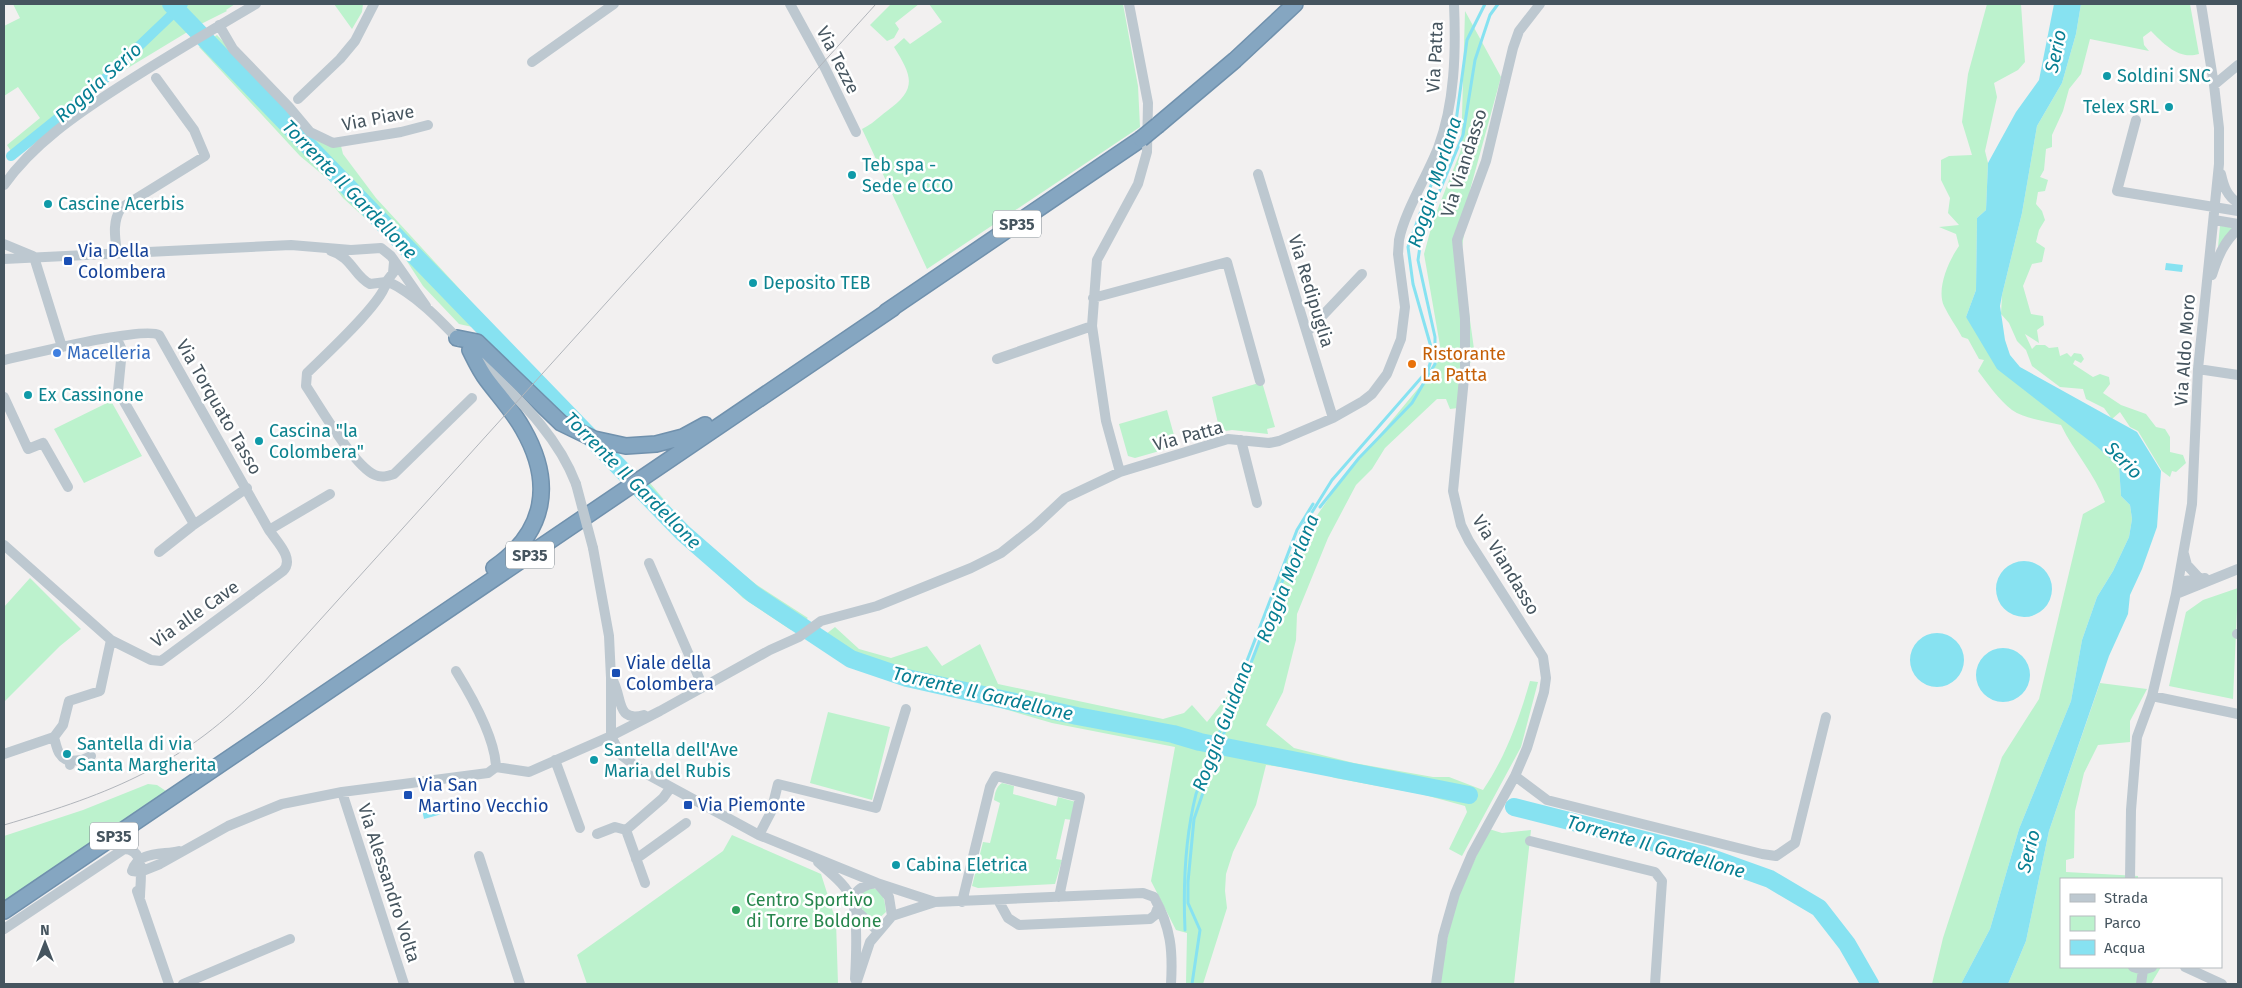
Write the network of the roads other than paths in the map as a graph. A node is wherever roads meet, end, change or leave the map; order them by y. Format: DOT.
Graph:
graph roads {
  1 [pos="256,4"];
  2 [pos="374,4"];
  3 [pos="614,4"];
  4 [pos="790,4"];
  5 [pos="1129,4"];
  6 [pos="1295,4"];
  7 [pos="1454,4"];
  8 [pos="1540,4"];
  9 [pos="2201,4"];
  10 [pos="215,28"];
  11 [pos="532,62"];
  12 [pos="2238,65"];
  13 [pos="156,78"];
  14 [pos="2214,85"];
  15 [pos="298,98"];
  16 [pos="2136,120"];
  17 [pos="428,124"];
  18 [pos="1149,130"];
  19 [pos="856,132"];
  20 [pos="2219,164"];
  21 [pos="12,173"];
  22 [pos="1258,174"];
  23 [pos="4,185"];
  24 [pos="4,195"];
  25 [pos="2238,203"];
  26 [pos="2215,207"];
  27 [pos="2238,211"];
  28 [pos="2214,220"];
  29 [pos="2238,224"];
  30 [pos="2238,229"];
  31 [pos="4,244"];
  32 [pos="322,248"];
  33 [pos="371,248"];
  34 [pos="117,253"];
  35 [pos="34,257"];
  36 [pos="4,259"];
  37 [pos="394,262"];
  38 [pos="358,272"];
  39 [pos="1362,274"];
  40 [pos="365,281"];
  41 [pos="386,282"];
  42 [pos="2205,292"];
  43 [pos="1094,298"];
  44 [pos="426,306"];
  45 [pos="893,308"];
  46 [pos="368,312"];
  47 [pos="1092,326"];
  48 [pos="1307,332"];
  49 [pos="116,337"];
  50 [pos="458,338"];
  51 [pos="62,347"];
  52 [pos="470,350"];
  53 [pos="997,359"];
  54 [pos="4,360"];
  55 [pos="2198,369"];
  56 [pos="2238,375"];
  57 [pos="1260,380"];
  58 [pos="4,398"];
  59 [pos="472,398"];
  60 [pos="1332,418"];
  61 [pos="1242,440"];
  62 [pos="1120,472"];
  63 [pos="68,487"];
  64 [pos="247,488"];
  65 [pos="330,494"];
  66 [pos="1257,503"];
  67 [pos="194,524"];
  68 [pos="269,530"];
  69 [pos="4,545"];
  70 [pos="159,552"];
  71 [pos="2183,553"];
  72 [pos="288,560"];
  73 [pos="649,563"];
  74 [pos="2238,569"];
  75 [pos="2217,576"];
  76 [pos="2199,578"];
  77 [pos="2178,582"];
  78 [pos="2176,594"];
  79 [pos="432,621"];
  80 [pos="111,640"];
  81 [pos="456,671"];
  82 [pos="611,678"];
  83 [pos="703,687"];
  84 [pos="2152,696"];
  85 [pos="906,709"];
  86 [pos="660,711"];
  87 [pos="2238,714"];
  88 [pos="1826,717"];
  89 [pos="611,736"];
  90 [pos="54,737"];
  91 [pos="4,754"];
  92 [pos="92,756"];
  93 [pos="555,760"];
  94 [pos="496,768"];
  95 [pos="1514,776"];
  96 [pos="671,787"];
  97 [pos="342,792"];
  98 [pos="686,824"];
  99 [pos="580,828"];
  100 [pos="626,830"];
  101 [pos="597,834"];
  102 [pos="759,835"];
  103 [pos="1530,841"];
  104 [pos="179,851"];
  105 [pos="479,856"];
  106 [pos="813,858"];
  107 [pos="139,859"];
  108 [pos="636,859"];
  109 [pos="101,864"];
  110 [pos="136,872"];
  111 [pos="2130,878"];
  112 [pos="645,883"];
  113 [pos="877,883"];
  114 [pos="1058,898"];
  115 [pos="852,899"];
  116 [pos="998,900"];
  117 [pos="935,902"];
  118 [pos="962,902"];
  119 [pos="1158,907"];
  120 [pos="4,912"];
  121 [pos="892,916"];
  122 [pos="4,929"];
  123 [pos="878,931"];
  124 [pos="290,939"];
  125 [pos="2142,968"];
  126 [pos="2187,968"];
  127 [pos="170,984"];
  128 [pos="183,984"];
  129 [pos="404,984"];
  130 [pos="520,984"];
  131 [pos="855,984"];
  132 [pos="1171,984"];
  133 [pos="1436,984"];
  134 [pos="1655,984"];
  135 [pos="2141,984"];
  136 [pos="2222,984"];
  1 -- 10 [label="street"];
  2 -- 15 [label="street"];
  3 -- 11 [label="street"];
  4 -- 19 [label="street, Via Tezze"];
  5 -- 18 [label="street"];
  6 -- 18 [label="highway, SP35"];
  7 -- 60 [label="street, Via Patta"];
  8 -- 95 [label="street, Via Viandasso"];
  9 -- 14 [label="street, Via Aldo Moro"];
  10 -- 17 [label="street, Via Piave"];
  10 -- 21 [label="street"];
  12 -- 14 [label="street"];
  13 -- 34 [label="street"];
  14 -- 20 [label="street, Via Aldo Moro"];
  16 -- 26 [label="street"];
  18 -- 43 [label="street"];
  18 -- 45 [label="highway, SP35"];
  20 -- 25 [label="street"];
  20 -- 26 [label="street, Via Aldo Moro"];
  21 -- 23 [label="street"];
  21 -- 24 [label="street"];
  22 -- 48 [label="street, Via Redipuglia"];
  26 -- 27 [label="street"];
  26 -- 28 [label="street, Via Aldo Moro"];
  28 -- 29 [label="street"];
  28 -- 42 [label="street, Via Aldo Moro"];
  30 -- 42 [label="street"];
  31 -- 35 [label="street"];
  32 -- 33 [label="street"];
  32 -- 34 [label="street"];
  32 -- 38 [label="street"];
  33 -- 37 [label="street"];
  33 -- 38 [label="street"];
  34 -- 35 [label="street"];
  35 -- 36 [label="street"];
  35 -- 51 [label="street"];
  37 -- 41 [label="street"];
  37 -- 44 [label="street"];
  38 -- 40 [label="street"];
  39 -- 48 [label="street"];
  40 -- 41 [label="street"];
  40 -- 46 [label="street"];
  41 -- 44 [label="street"];
  41 -- 46 [label="street"];
  42 -- 55 [label="street, Via Aldo Moro"];
  43 -- 47 [label="street"];
  43 -- 57 [label="street"];
  44 -- 50 [label="street"];
  45 -- 50 [label="highway"];
  45 -- 79 [label="highway, SP35"];
  46 -- 59 [label="street"];
  47 -- 53 [label="street"];
  47 -- 62 [label="street"];
  48 -- 60 [label="street, Via Redipuglia"];
  49 -- 51 [label="street, Via Torquato Tasso"];
  49 -- 64 [label="street, Via Torquato Tasso"];
  49 -- 67 [label="street"];
  50 -- 52 [label="street"];
  51 -- 54 [label="street, Via Torquato Tasso"];
  52 -- 79 [label="highway"];
  52 -- 82 [label="street, bridge"];
  55 -- 56 [label="street"];
  55 -- 71 [label="street, Via Aldo Moro"];
  58 -- 63 [label="street"];
  60 -- 61 [label="street, Via Patta"];
  61 -- 62 [label="street, Via Patta"];
  61 -- 66 [label="street"];
  62 -- 83 [label="street"];
  64 -- 67 [label="street"];
  64 -- 68 [label="street, Via Torquato Tasso"];
  65 -- 68 [label="street"];
  67 -- 70 [label="street"];
  68 -- 72 [label="street, Via Torquato Tasso"];
  69 -- 80 [label="street"];
  71 -- 76 [label="street"];
  71 -- 77 [label="street, Via Aldo Moro"];
  72 -- 80 [label="street, Via alle Cave"];
  73 -- 83 [label="street"];
  74 -- 75 [label="street"];
  75 -- 76 [label="street"];
  75 -- 78 [label="street"];
  76 -- 77 [label="street"];
  77 -- 78 [label="street, Via Aldo Moro"];
  78 -- 84 [label="street, Via Aldo Moro"];
  79 -- 120 [label="highway, SP35"];
  80 -- 90 [label="street"];
  81 -- 94 [label="street"];
  82 -- 86 [label="street"];
  82 -- 89 [label="street"];
  83 -- 86 [label="street"];
  84 -- 87 [label="street"];
  84 -- 111 [label="street, Via Aldo Moro"];
  85 -- 102 [label="street"];
  86 -- 89 [label="street"];
  88 -- 95 [label="street"];
  89 -- 93 [label="street"];
  89 -- 96 [label="street"];
  90 -- 91 [label="street"];
  90 -- 92 [label="street"];
  93 -- 94 [label="street"];
  93 -- 99 [label="street"];
  94 -- 97 [label="street"];
  95 -- 133 [label="street, Via Viandasso"];
  96 -- 100 [label="street"];
  96 -- 102 [label="street"];
  97 -- 104 [label="street"];
  97 -- 129 [label="street, Via Alessandro Volta"];
  98 -- 108 [label="street"];
  100 -- 101 [label="street"];
  100 -- 108 [label="street"];
  102 -- 106 [label="street"];
  103 -- 134 [label="street"];
  104 -- 107 [label="street"];
  104 -- 110 [label="street"];
  105 -- 130 [label="street"];
  106 -- 113 [label="street"];
  106 -- 115 [label="street"];
  107 -- 109 [label="street"];
  107 -- 110 [label="street"];
  108 -- 112 [label="street"];
  109 -- 110 [label="street"];
  109 -- 122 [label="street"];
  110 -- 127 [label="street"];
  113 -- 115 [label="street"];
  113 -- 117 [label="street"];
  113 -- 121 [label="street"];
  114 -- 116 [label="street"];
  114 -- 118 [label="street"];
  114 -- 119 [label="street"];
  115 -- 123 [label="street"];
  115 -- 131 [label="street"];
  116 -- 118 [label="street"];
  116 -- 119 [label="street"];
  117 -- 118 [label="street"];
  117 -- 121 [label="street"];
  119 -- 132 [label="street"];
  121 -- 123 [label="street"];
  123 -- 131 [label="street"];
  124 -- 128 [label="street"];
  125 -- 135 [label="street"];
  126 -- 136 [label="street"];
}
